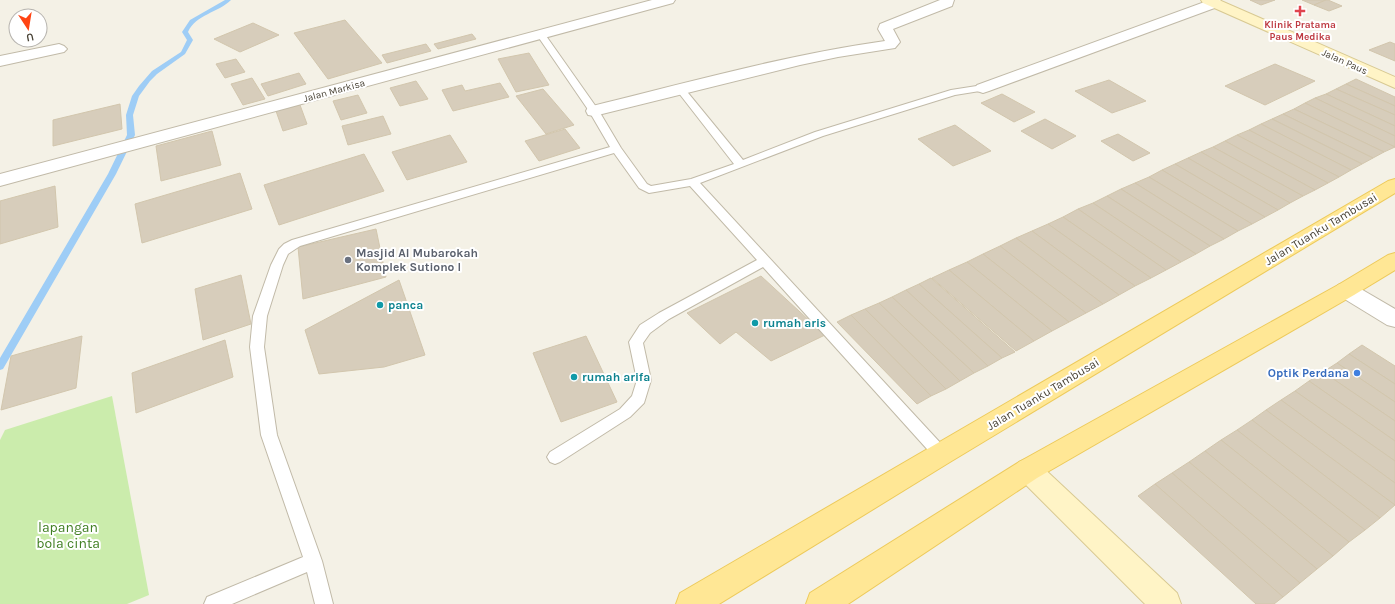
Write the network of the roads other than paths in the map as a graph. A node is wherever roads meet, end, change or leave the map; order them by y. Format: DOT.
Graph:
graph roads {
  1 [pos="668,0"];
  2 [pos="947,0"];
  3 [pos="1211,2"];
  4 [pos="634,4"];
  5 [pos="541,34"];
  6 [pos="59,49"];
  7 [pos="0,61"];
  8 [pos="1395,83"];
  9 [pos="983,88"];
  10 [pos="681,90"];
  11 [pos="594,111"];
  12 [pos="616,149"];
  13 [pos="741,165"];
  14 [pos="0,180"];
  15 [pos="693,182"];
  16 [pos="1395,185"];
  17 [pos="1395,260"];
  18 [pos="764,261"];
  19 [pos="1346,290"];
  20 [pos="1395,319"];
  21 [pos="941,454"];
  22 [pos="555,457"];
  23 [pos="1028,470"];
  24 [pos="313,561"];
  25 [pos="213,603"];
  26 [pos="324,604"];
  27 [pos="691,604"];
  28 [pos="822,604"];
  29 [pos="1166,604"];
  1 -- 4 [label="street, Jalan Markisa"];
  2 -- 10 [label="street"];
  3 -- 8 [label="main road, Jalan Paus"];
  3 -- 9 [label="street"];
  4 -- 5 [label="street, Jalan Markisa"];
  5 -- 11 [label="lane"];
  5 -- 14 [label="street, Jalan Markisa"];
  6 -- 7 [label="street"];
  9 -- 13 [label="lane"];
  10 -- 11 [label="street"];
  10 -- 13 [label="lane"];
  11 -- 12 [label="lane"];
  12 -- 15 [label="lane"];
  12 -- 24 [label="lane"];
  13 -- 15 [label="lane"];
  15 -- 18 [label="lane"];
  16 -- 21 [label="main road, Jalan Tuanku Tambusai"];
  17 -- 19 [label="main road"];
  18 -- 21 [label="lane"];
  18 -- 22 [label="lane"];
  19 -- 20 [label="street"];
  19 -- 23 [label="main road"];
  21 -- 27 [label="main road, Jalan Tuanku Tambusai"];
  23 -- 28 [label="main road"];
  23 -- 29 [label="main road"];
  24 -- 25 [label="lane"];
  24 -- 26 [label="lane"];
}
